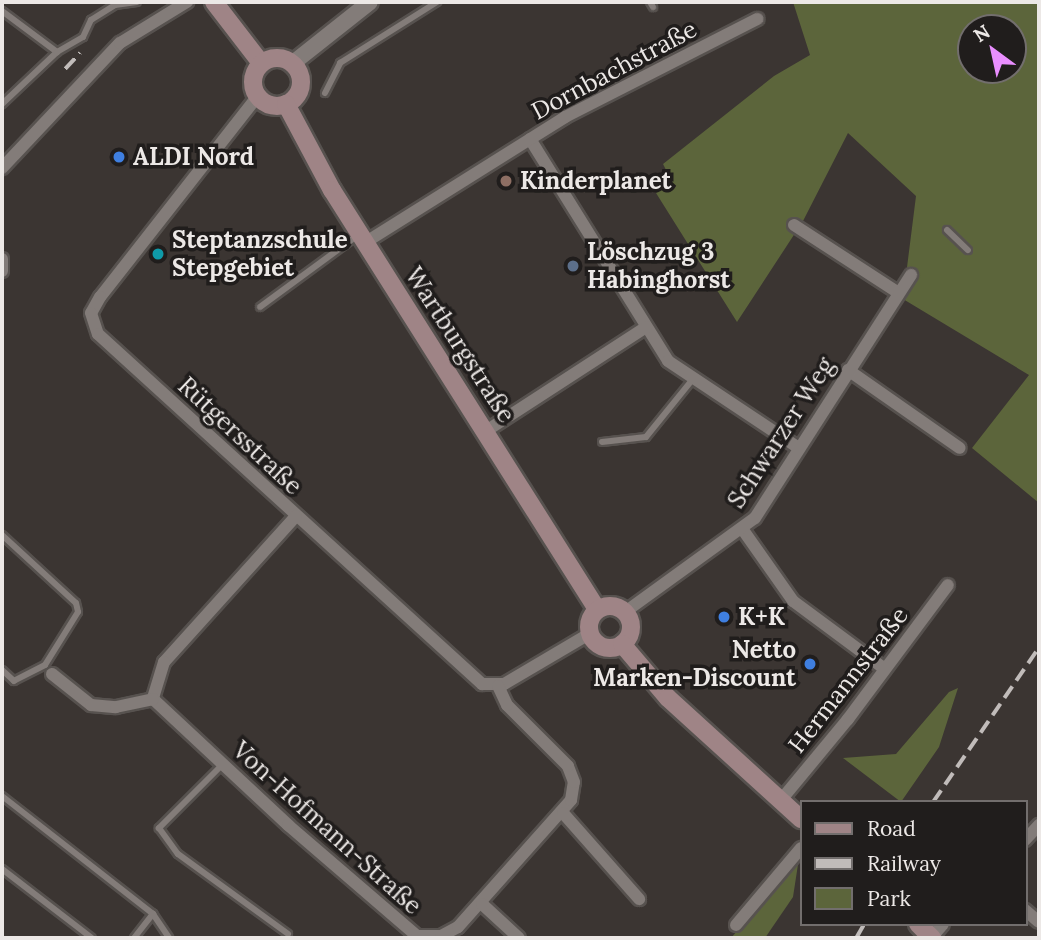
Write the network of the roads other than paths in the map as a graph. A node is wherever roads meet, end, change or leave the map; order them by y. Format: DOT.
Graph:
graph roads {
  1 [pos="137,2"];
  2 [pos="187,2"];
  3 [pos="214,2"];
  4 [pos="370,2"];
  5 [pos="437,2"];
  6 [pos="2,11"];
  7 [pos="757,19"];
  8 [pos="57,52"];
  9 [pos="261,63"];
  10 [pos="293,63"];
  11 [pos="325,93"];
  12 [pos="257,97"];
  13 [pos="2,104"];
  14 [pos="286,104"];
  15 [pos="530,139"];
  16 [pos="2,167"];
  17 [pos="794,225"];
  18 [pos="947,230"];
  19 [pos="363,238"];
  20 [pos="968,250"];
  21 [pos="2,259"];
  22 [pos="2,271"];
  23 [pos="911,275"];
  24 [pos="898,292"];
  25 [pos="260,307"];
  26 [pos="646,327"];
  27 [pos="848,370"];
  28 [pos="693,379"];
  29 [pos="486,431"];
  30 [pos="602,442"];
  31 [pos="799,448"];
  32 [pos="960,448"];
  33 [pos="296,516"];
  34 [pos="743,530"];
  35 [pos="2,535"];
  36 [pos="948,585"];
  37 [pos="597,610"];
  38 [pos="625,612"];
  39 [pos="589,634"];
  40 [pos="622,644"];
  41 [pos="885,668"];
  42 [pos="2,670"];
  43 [pos="48,670"];
  44 [pos="498,686"];
  45 [pos="153,699"];
  46 [pos="223,764"];
  47 [pos="2,796"];
  48 [pos="781,800"];
  49 [pos="563,813"];
  50 [pos="800,818"];
  51 [pos="800,849"];
  52 [pos="2,869"];
  53 [pos="639,899"];
  54 [pos="482,904"];
  55 [pos="153,914"];
  56 [pos="736,925"];
  57 [pos="288,934"];
  58 [pos="92,938"];
  59 [pos="134,938"];
  60 [pos="169,938"];
  61 [pos="519,938"];
  1 -- 8 [label="lane"];
  2 -- 16 [label="street"];
  3 -- 9 [label="main road"];
  4 -- 10 [label="street"];
  5 -- 11 [label="lane"];
  6 -- 8 [label="lane"];
  7 -- 15 [label="street, Dornbachstraße"];
  8 -- 13 [label="lane"];
  9 -- 10 [label="main road"];
  9 -- 12 [label="main road"];
  10 -- 14 [label="main road"];
  12 -- 14 [label="main road"];
  12 -- 33 [label="street, Rütgersstraße"];
  14 -- 19 [label="main road, Wartburgstraße"];
  15 -- 19 [label="street, Dornbachstraße"];
  15 -- 26 [label="street, Dornbachstraße"];
  17 -- 24 [label="street"];
  18 -- 20 [label="lane"];
  19 -- 25 [label="lane"];
  19 -- 29 [label="main road, Wartburgstraße"];
  21 -- 22 [label="street"];
  23 -- 24 [label="street, Schwarzer Weg"];
  24 -- 27 [label="street, Schwarzer Weg"];
  26 -- 28 [label="street, Dornbachstraße"];
  26 -- 29 [label="street"];
  27 -- 31 [label="street, Schwarzer Weg"];
  27 -- 32 [label="street"];
  28 -- 30 [label="lane"];
  28 -- 31 [label="street, Dornbachstraße"];
  29 -- 37 [label="main road, Wartburgstraße"];
  31 -- 34 [label="street, Schwarzer Weg"];
  33 -- 44 [label="street, Rütgersstraße"];
  33 -- 45 [label="street"];
  34 -- 38 [label="street, Schwarzer Weg"];
  34 -- 41 [label="street"];
  35 -- 43 [label="lane"];
  36 -- 41 [label="street, Hermannstraße"];
  37 -- 38 [label="main road"];
  37 -- 39 [label="main road"];
  38 -- 40 [label="main road"];
  39 -- 40 [label="main road"];
  39 -- 44 [label="street"];
  40 -- 48 [label="main road"];
  41 -- 48 [label="street, Hermannstraße"];
  42 -- 43 [label="lane"];
  43 -- 45 [label="street"];
  44 -- 49 [label="street, Von-Hofmann-Straße"];
  45 -- 46 [label="street, Von-Hofmann-Straße"];
  46 -- 54 [label="street, Von-Hofmann-Straße"];
  46 -- 57 [label="lane"];
  47 -- 55 [label="lane"];
  48 -- 50 [label="main road"];
  49 -- 53 [label="street"];
  49 -- 54 [label="street, Von-Hofmann-Straße"];
  51 -- 56 [label="street"];
  52 -- 58 [label="lane"];
  54 -- 61 [label="street"];
  55 -- 59 [label="lane"];
  55 -- 60 [label="lane"];
}
